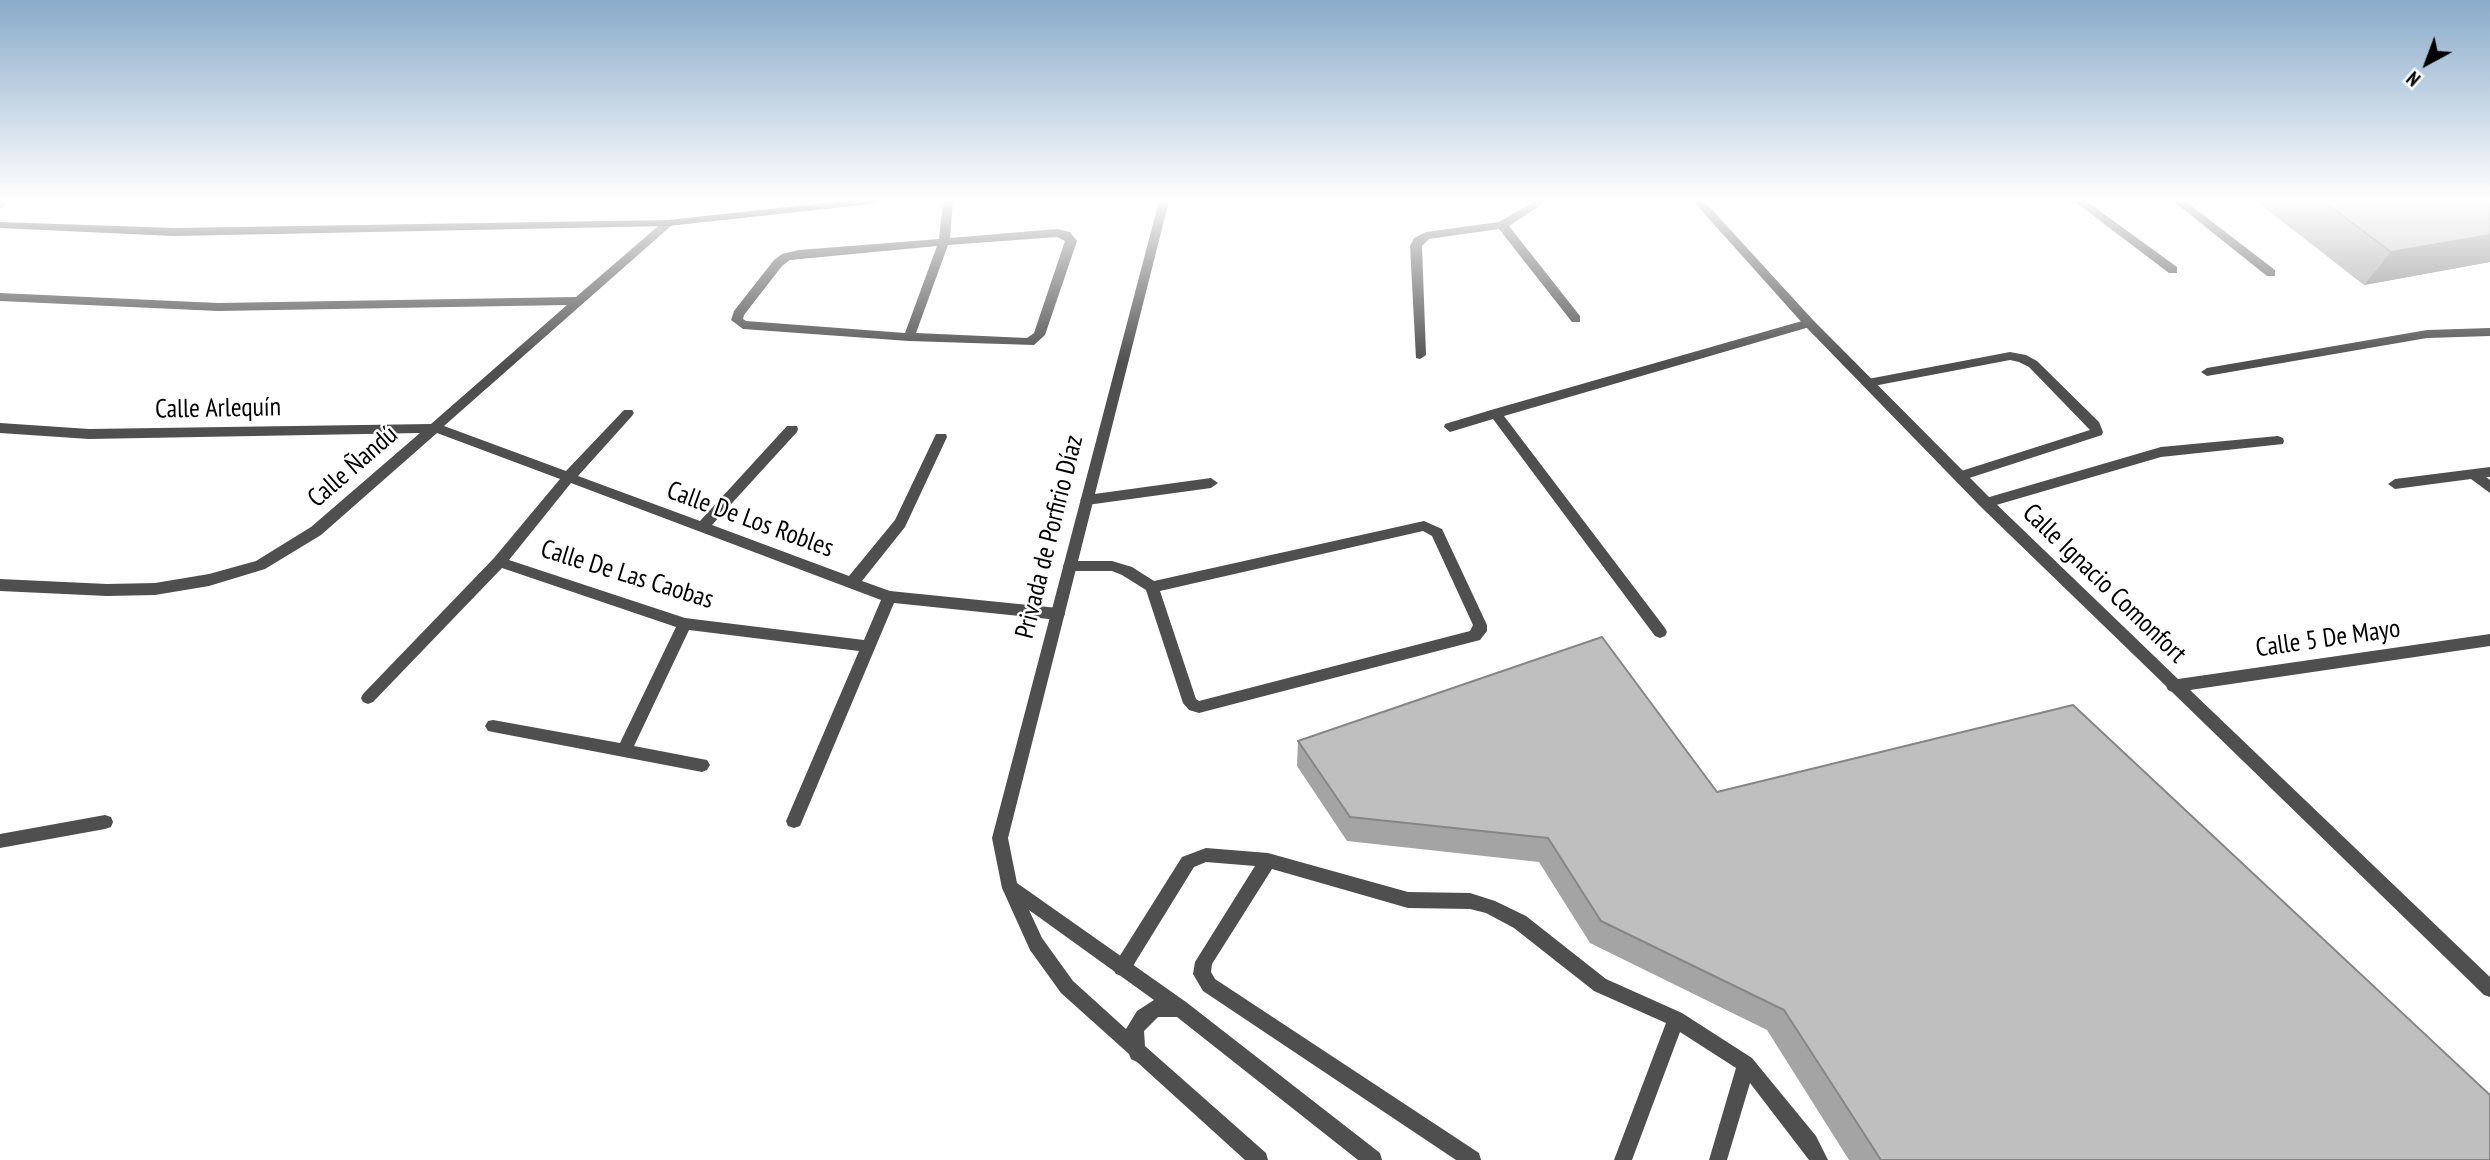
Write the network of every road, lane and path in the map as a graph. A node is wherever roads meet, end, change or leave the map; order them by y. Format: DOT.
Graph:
graph roads {
  1 [pos="631,255"];
  2 [pos="806,255"];
  3 [pos="939,255"];
  4 [pos="1066,255"];
  5 [pos="1150,255"];
  6 [pos="1416,255"];
  7 [pos="1526,255"];
  8 [pos="1747,255"];
  9 [pos="2153,255"];
  10 [pos="2248,255"];
  11 [pos="2173,270"];
  12 [pos="2271,273"];
  13 [pos="0,297"];
  14 [pos="579,301"];
  15 [pos="1576,319"];
  16 [pos="1809,323"];
  17 [pos="2490,332"];
  18 [pos="909,337"];
  19 [pos="1420,355"];
  20 [pos="2207,372"];
  21 [pos="1868,383"];
  22 [pos="628,413"];
  23 [pos="1495,413"];
  24 [pos="1450,427"];
  25 [pos="437,428"];
  26 [pos="0,429"];
  27 [pos="792,429"];
  28 [pos="941,438"];
  29 [pos="2278,441"];
  30 [pos="2490,472"];
  31 [pos="2474,474"];
  32 [pos="1960,476"];
  33 [pos="568,478"];
  34 [pos="1211,483"];
  35 [pos="2395,484"];
  36 [pos="2490,488"];
  37 [pos="1087,500"];
  38 [pos="1986,503"];
  39 [pos="701,527"];
  40 [pos="499,562"];
  41 [pos="1070,566"];
  42 [pos="852,583"];
  43 [pos="0,585"];
  44 [pos="1153,587"];
  45 [pos="889,597"];
  46 [pos="1058,614"];
  47 [pos="685,624"];
  48 [pos="1660,632"];
  49 [pos="2490,640"];
  50 [pos="868,646"];
  51 [pos="2173,686"];
  52 [pos="368,698"];
  53 [pos="493,726"];
  54 [pos="624,751"];
  55 [pos="702,765"];
  56 [pos="794,821"];
  57 [pos="105,822"];
  58 [pos="0,841"];
  59 [pos="1268,860"];
  60 [pos="1010,888"];
  61 [pos="1122,968"];
  62 [pos="2489,986"];
  63 [pos="1180,1008"];
  64 [pos="1676,1019"];
  65 [pos="1138,1053"];
  66 [pos="1746,1064"];
  67 [pos="1259,1160"];
  68 [pos="1373,1160"];
  69 [pos="1472,1160"];
  70 [pos="1623,1160"];
  71 [pos="1718,1160"];
  72 [pos="1819,1160"];
  1 -- 14 [label="street, Calle Ñandú"];
  2 -- 18 [label="street"];
  3 -- 18 [label="street"];
  4 -- 18 [label="street"];
  5 -- 37 [label="street, Privada de Porfirio Díaz"];
  6 -- 19 [label="street"];
  7 -- 15 [label="street"];
  8 -- 16 [label="street, Calle Ignacio Comonfort"];
  9 -- 11 [label="street"];
  10 -- 12 [label="street"];
  13 -- 14 [label="street"];
  14 -- 25 [label="street, Calle Ñandú"];
  16 -- 21 [label="street, Calle Ignacio Comonfort"];
  16 -- 23 [label="street"];
  17 -- 20 [label="street"];
  21 -- 32 [label="street, Calle Ignacio Comonfort"];
  21 -- 32 [label="street"];
  22 -- 33 [label="street"];
  23 -- 24 [label="street"];
  23 -- 48 [label="street"];
  25 -- 26 [label="street, Calle Arlequín"];
  25 -- 33 [label="street, Calle De Los Robles"];
  25 -- 43 [label="street, Calle Ñandú"];
  27 -- 39 [label="street"];
  28 -- 42 [label="street"];
  29 -- 38 [label="street"];
  30 -- 31 [label="street"];
  31 -- 35 [label="street"];
  31 -- 36 [label="street"];
  32 -- 38 [label="street, Calle Ignacio Comonfort"];
  33 -- 39 [label="street, Calle De Los Robles"];
  33 -- 40 [label="street"];
  34 -- 37 [label="street"];
  37 -- 41 [label="street, Privada de Porfirio Díaz"];
  38 -- 51 [label="street, Calle Ignacio Comonfort"];
  39 -- 42 [label="street, Calle De Los Robles"];
  40 -- 47 [label="street, Calle De Las Caobas"];
  40 -- 52 [label="street"];
  41 -- 44 [label="street"];
  41 -- 46 [label="street, Privada de Porfirio Díaz"];
  42 -- 45 [label="street, Calle De Los Robles"];
  44 -- 44 [label="street"];
  45 -- 46 [label="street, Calle De Los Robles"];
  45 -- 50 [label="street"];
  46 -- 60 [label="street, Privada de Porfirio Díaz"];
  47 -- 50 [label="street, Calle De Las Caobas"];
  47 -- 54 [label="street"];
  49 -- 51 [label="street, Calle 5 De Mayo"];
  50 -- 56 [label="street"];
  51 -- 62 [label="street, Calle Ignacio Comonfort"];
  53 -- 54 [label="street"];
  54 -- 55 [label="street"];
  57 -- 58 [label="street"];
  59 -- 61 [label="street"];
  59 -- 64 [label="street"];
  59 -- 69 [label="street"];
  60 -- 61 [label="street"];
  60 -- 65 [label="street, Privada de Porfirio Díaz"];
  61 -- 63 [label="street"];
  63 -- 65 [label="street"];
  63 -- 68 [label="street"];
  64 -- 66 [label="street"];
  64 -- 70 [label="street"];
  65 -- 67 [label="street, Privada de Porfirio Díaz"];
  66 -- 71 [label="street"];
  66 -- 72 [label="street"];
}
